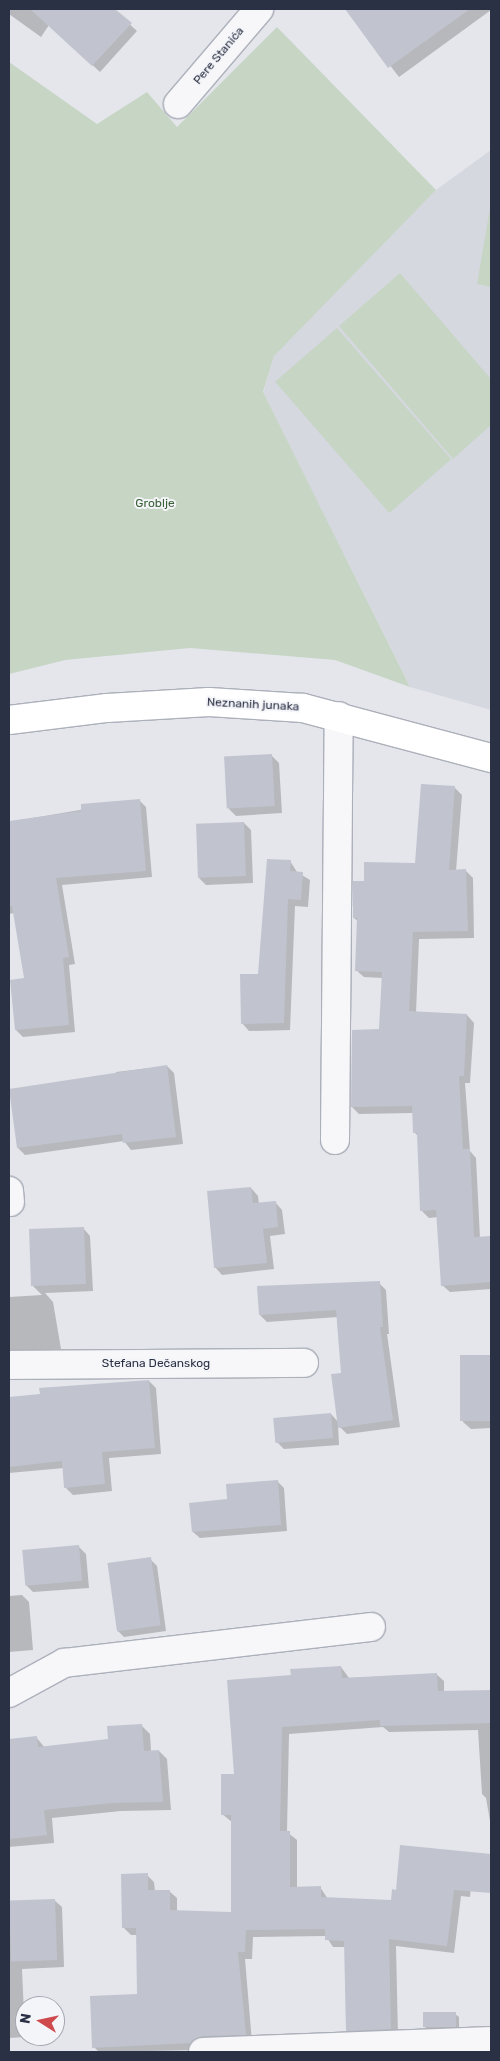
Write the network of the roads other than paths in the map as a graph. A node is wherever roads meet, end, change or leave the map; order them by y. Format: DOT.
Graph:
graph roads {
  1 [pos="259,9"];
  2 [pos="178,104"];
  3 [pos="339,716"];
  4 [pos="9,720"];
  5 [pos="491,758"];
  6 [pos="335,1140"];
  7 [pos="304,1363"];
  8 [pos="9,1365"];
  9 [pos="371,1627"];
  10 [pos="9,1693"];
  11 [pos="491,2041"];
  12 [pos="203,2052"];
  1 -- 2 [label="street, Pere Stanića"];
  3 -- 4 [label="main road, Neznanih junaka"];
  3 -- 5 [label="main road, Neznanih junaka"];
  3 -- 6 [label="street"];
  7 -- 8 [label="street, Stefana Dečanskog"];
  9 -- 10 [label="street"];
  11 -- 12 [label="street"];
}
